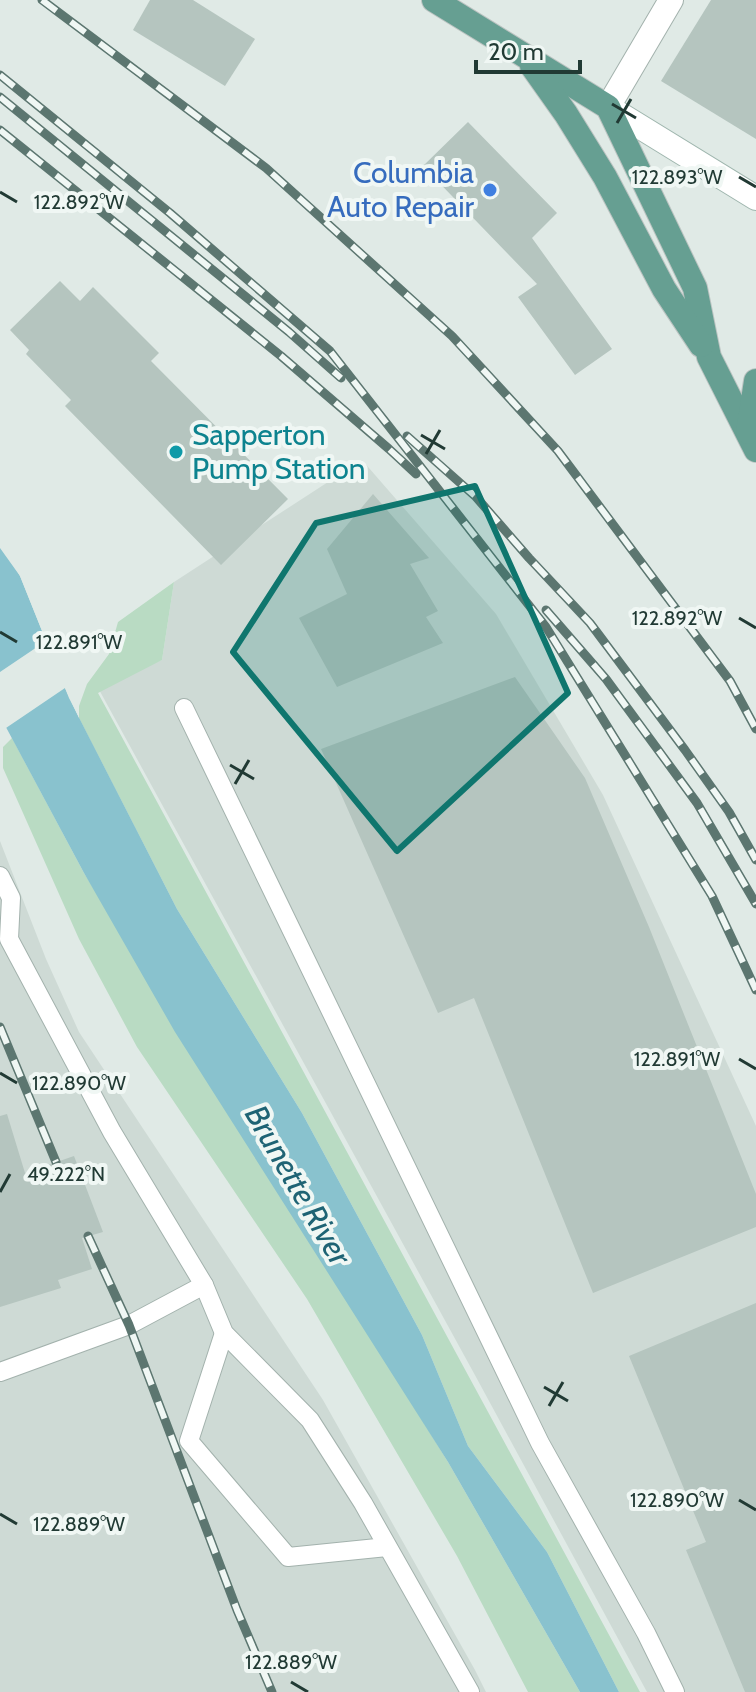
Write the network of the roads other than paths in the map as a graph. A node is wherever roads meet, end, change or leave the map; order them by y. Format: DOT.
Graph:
graph roads {
  1 [pos="434,0"];
  2 [pos="671,0"];
  3 [pos="525,56"];
  4 [pos="608,107"];
  5 [pos="756,198"];
  6 [pos="709,357"];
  7 [pos="756,381"];
  8 [pos="752,441"];
  9 [pos="184,708"];
  10 [pos="0,876"];
  11 [pos="204,1285"];
  12 [pos="224,1333"];
  13 [pos="0,1372"];
  14 [pos="387,1547"];
  15 [pos="470,1692"];
  16 [pos="675,1692"];
  1 -- 3 [label="main road"];
  2 -- 4 [label="street"];
  3 -- 4 [label="main road"];
  3 -- 6 [label="main road"];
  4 -- 5 [label="street"];
  4 -- 6 [label="main road"];
  6 -- 8 [label="main road"];
  7 -- 8 [label="main road"];
  9 -- 16 [label="lane"];
  10 -- 11 [label="lane"];
  11 -- 12 [label="lane"];
  11 -- 13 [label="lane"];
  12 -- 14 [label="lane"];
  12 -- 14 [label="lane"];
  14 -- 15 [label="lane"];
}
